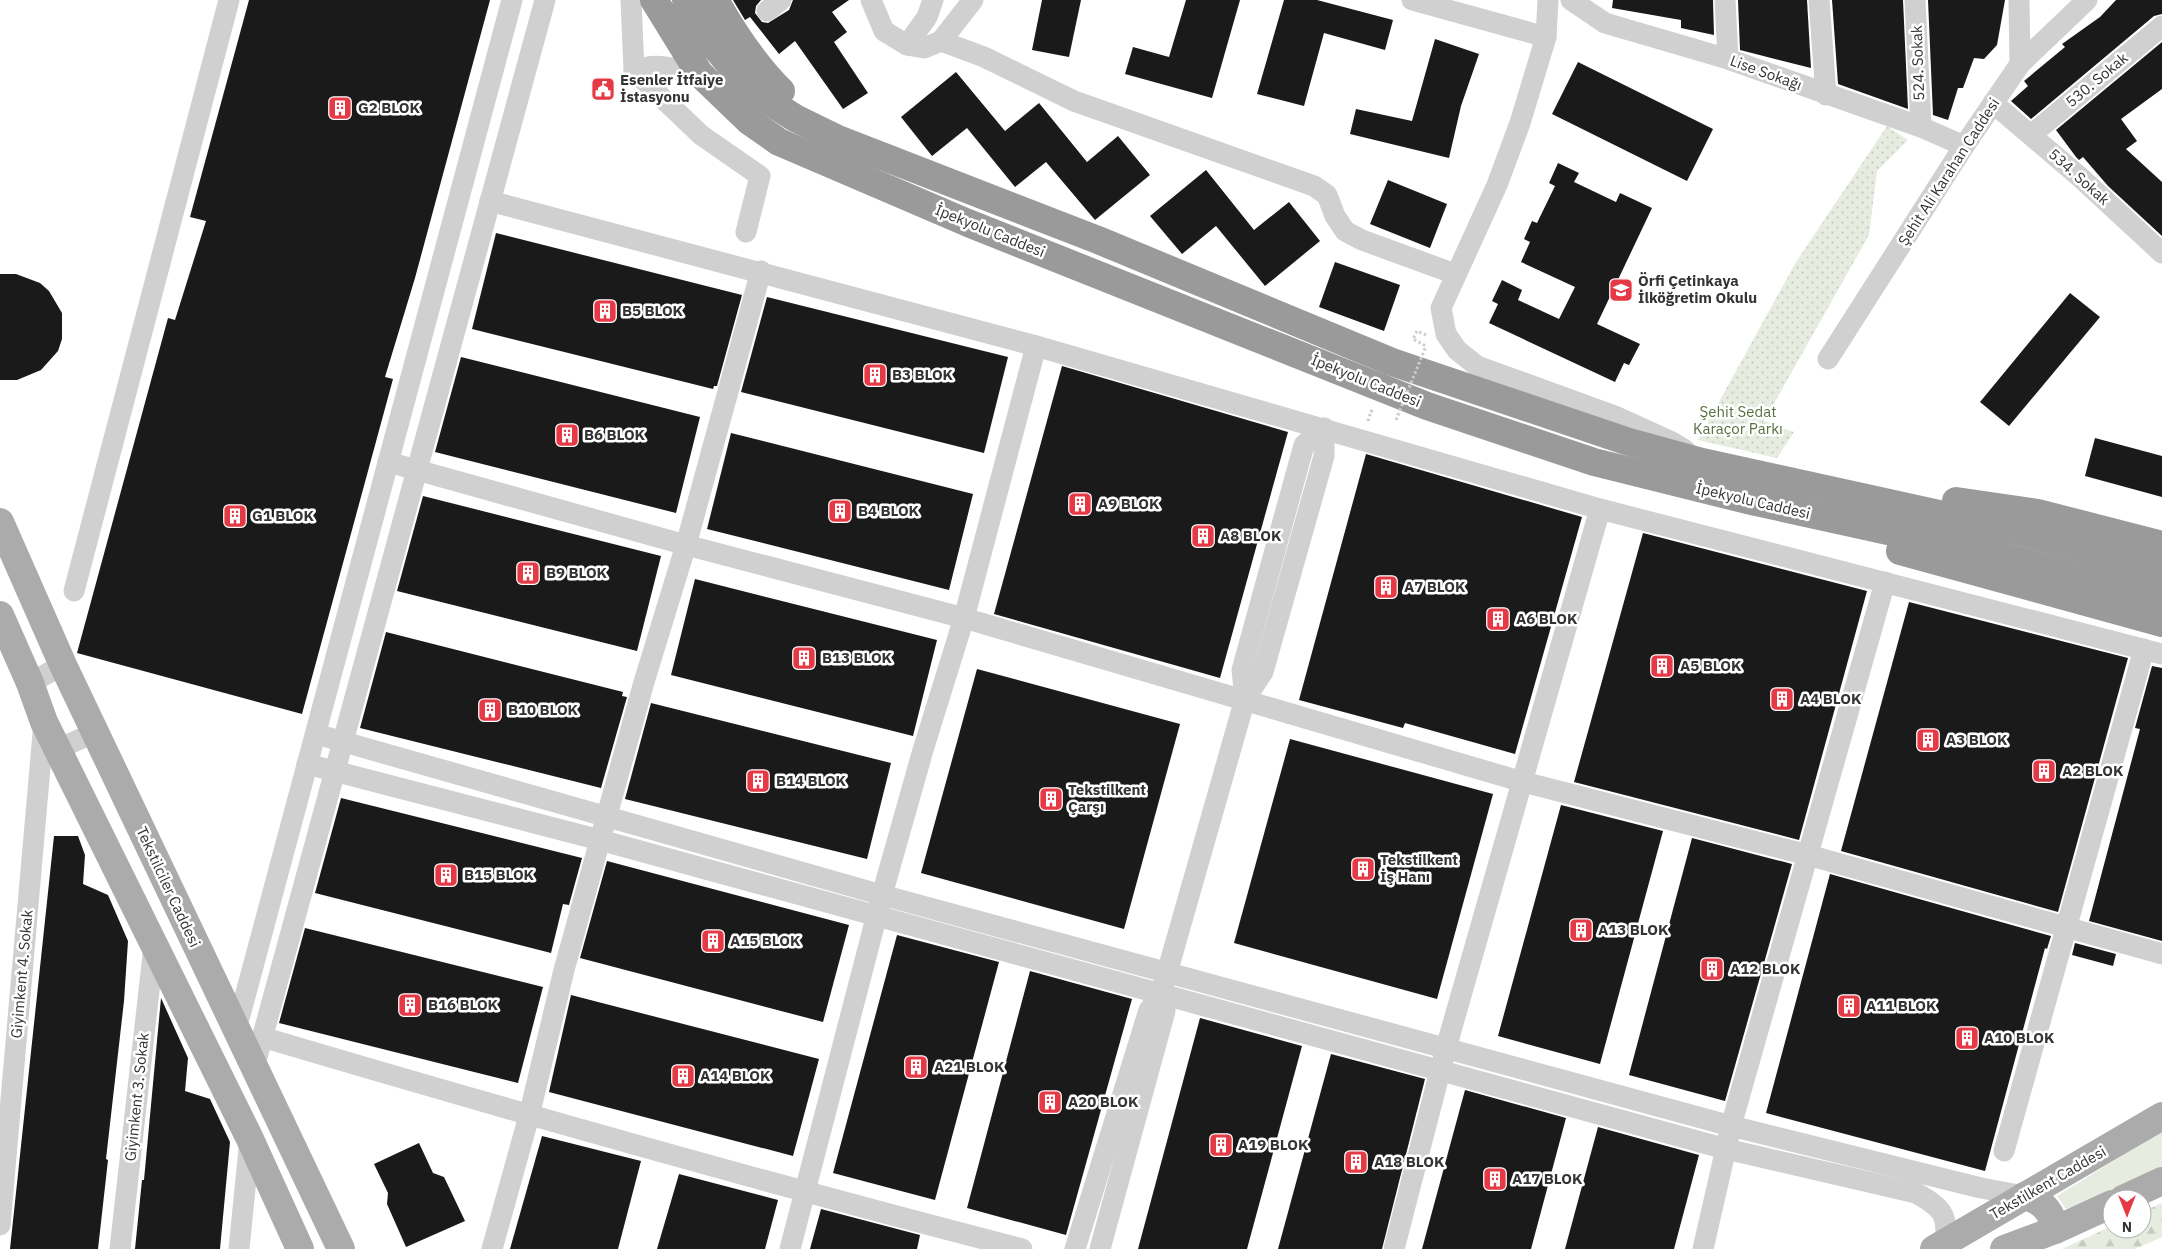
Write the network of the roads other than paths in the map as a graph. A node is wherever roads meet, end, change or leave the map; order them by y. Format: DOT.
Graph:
graph roads {
  1 [pos="229,0"];
  2 [pos="512,0"];
  3 [pos="545,0"];
  4 [pos="631,0"];
  5 [pos="654,0"];
  6 [pos="686,0"];
  7 [pos="715,0"];
  8 [pos="871,0"];
  9 [pos="933,0"];
  10 [pos="973,0"];
  11 [pos="1412,0"];
  12 [pos="1548,0"];
  13 [pos="1570,0"];
  14 [pos="1725,0"];
  15 [pos="1819,0"];
  16 [pos="1915,0"];
  17 [pos="2019,0"];
  18 [pos="2087,0"];
  19 [pos="2162,26"];
  20 [pos="1546,37"];
  21 [pos="941,41"];
  22 [pos="907,45"];
  23 [pos="1728,59"];
  24 [pos="2020,64"];
  25 [pos="634,71"];
  26 [pos="708,82"];
  27 [pos="1826,95"];
  28 [pos="1993,103"];
  29 [pos="1921,127"];
  30 [pos="2032,135"];
  31 [pos="838,139"];
  32 [pos="1964,146"];
  33 [pos="490,201"];
  34 [pos="746,232"];
  35 [pos="2162,253"];
  36 [pos="761,271"];
  37 [pos="1455,274"];
  38 [pos="1036,346"];
  39 [pos="1828,359"];
  40 [pos="1324,428"];
  41 [pos="388,462"];
  42 [pos="1702,462"];
  43 [pos="417,470"];
  44 [pos="1809,484"];
  45 [pos="1747,500"];
  46 [pos="1600,508"];
  47 [pos="0,522"];
  48 [pos="686,545"];
  49 [pos="2162,546"];
  50 [pos="2162,570"];
  51 [pos="1885,582"];
  52 [pos="74,592"];
  53 [pos="2162,598"];
  54 [pos="964,618"];
  55 [pos="2,622"];
  56 [pos="2162,623"];
  57 [pos="2153,652"];
  58 [pos="63,665"];
  59 [pos="30,683"];
  60 [pos="1245,699"];
  61 [pos="44,722"];
  62 [pos="96,732"];
  63 [pos="316,734"];
  64 [pos="343,741"];
  65 [pos="58,749"];
  66 [pos="307,764"];
  67 [pos="335,772"];
  68 [pos="1524,782"];
  69 [pos="606,816"];
  70 [pos="600,840"];
  71 [pos="1808,855"];
  72 [pos="882,895"];
  73 [pos="877,918"];
  74 [pos="2066,927"];
  75 [pos="154,946"];
  76 [pos="2162,954"];
  77 [pos="1167,971"];
  78 [pos="1161,994"];
  79 [pos="236,1030"];
  80 [pos="262,1038"];
  81 [pos="1446,1048"];
  82 [pos="254,1068"];
  83 [pos="1440,1072"];
  84 [pos="529,1116"];
  85 [pos="2162,1116"];
  86 [pos="1731,1126"];
  87 [pos="250,1139"];
  88 [pos="1726,1149"];
  89 [pos="2004,1151"];
  90 [pos="3,1165"];
  91 [pos="2162,1181"];
  92 [pos="2145,1189"];
  93 [pos="803,1192"];
  94 [pos="2016,1201"];
  95 [pos="2102,1209"];
  96 [pos="0,1225"];
  97 [pos="2055,1230"];
  98 [pos="2014,1245"];
  99 [pos="1939,1246"];
  100 [pos="120,1249"];
  101 [pos="238,1249"];
  102 [pos="300,1249"];
  103 [pos="341,1249"];
  104 [pos="492,1249"];
  105 [pos="790,1249"];
  106 [pos="1022,1249"];
  107 [pos="1075,1249"];
  108 [pos="1100,1249"];
  109 [pos="1394,1249"];
  110 [pos="1703,1249"];
  1 -- 52 [label="street"];
  2 -- 41 [label="street"];
  3 -- 33 [label="street"];
  4 -- 25 [label="street"];
  5 -- 26 [label="highway, İpekyolu Caddesi"];
  6 -- 31 [label="highway, İpekyolu Caddesi"];
  7 -- 31 [label="highway"];
  8 -- 22 [label="street"];
  9 -- 22 [label="street"];
  10 -- 21 [label="street"];
  11 -- 20 [label="street"];
  12 -- 20 [label="street"];
  13 -- 23 [label="street, Lise Sokağı"];
  14 -- 23 [label="street"];
  15 -- 27 [label="street"];
  16 -- 29 [label="street, 524. Sokak"];
  17 -- 24 [label="street"];
  18 -- 24 [label="street, Şehit Ali Karahan Caddesi"];
  19 -- 30 [label="street, 530. Sokak"];
  20 -- 37 [label="street"];
  21 -- 22 [label="street"];
  21 -- 37 [label="street"];
  23 -- 27 [label="street, Lise Sokağı"];
  24 -- 28 [label="street, Şehit Ali Karahan Caddesi"];
  25 -- 26 [label="street"];
  25 -- 34 [label="street"];
  26 -- 45 [label="highway, İpekyolu Caddesi"];
  27 -- 29 [label="street, Lise Sokağı"];
  28 -- 30 [label="street, 534. Sokak"];
  28 -- 32 [label="street, Şehit Ali Karahan Caddesi"];
  29 -- 32 [label="street, Lise Sokağı"];
  30 -- 35 [label="street, 534. Sokak"];
  31 -- 42 [label="highway, İpekyolu Caddesi"];
  32 -- 39 [label="street, Şehit Ali Karahan Caddesi"];
  33 -- 36 [label="street"];
  33 -- 43 [label="street"];
  36 -- 38 [label="street"];
  36 -- 48 [label="street"];
  37 -- 42 [label="street"];
  38 -- 40 [label="street"];
  38 -- 54 [label="street"];
  40 -- 46 [label="street"];
  40 -- 60 [label="street"];
  41 -- 43 [label="street"];
  41 -- 63 [label="street"];
  42 -- 44 [label="highway, İpekyolu Caddesi"];
  43 -- 48 [label="street"];
  43 -- 64 [label="street"];
  44 -- 49 [label="highway"];
  44 -- 50 [label="highway, İpekyolu Caddesi"];
  45 -- 53 [label="highway, İpekyolu Caddesi"];
  45 -- 56 [label="highway"];
  46 -- 51 [label="street"];
  46 -- 68 [label="street"];
  47 -- 58 [label="main road, Tekstilciler Caddesi"];
  48 -- 54 [label="street"];
  48 -- 69 [label="street"];
  51 -- 57 [label="street"];
  51 -- 71 [label="street"];
  54 -- 60 [label="street"];
  54 -- 72 [label="street"];
  55 -- 59 [label="main road"];
  57 -- 74 [label="street"];
  58 -- 59 [label="street"];
  58 -- 62 [label="main road, Tekstilciler Caddesi"];
  59 -- 61 [label="main road"];
  60 -- 68 [label="street"];
  60 -- 77 [label="street"];
  61 -- 65 [label="main road"];
  61 -- 90 [label="street, Giyimkent 4. Sokak"];
  62 -- 65 [label="street"];
  62 -- 79 [label="main road, Tekstilciler Caddesi"];
  63 -- 64 [label="street"];
  63 -- 66 [label="street"];
  64 -- 67 [label="street"];
  64 -- 69 [label="street"];
  65 -- 75 [label="main road"];
  66 -- 67 [label="street"];
  66 -- 79 [label="street"];
  67 -- 70 [label="street"];
  67 -- 80 [label="street"];
  68 -- 71 [label="street"];
  68 -- 81 [label="street"];
  69 -- 70 [label="street"];
  69 -- 72 [label="street"];
  70 -- 73 [label="street"];
  70 -- 84 [label="street"];
  71 -- 74 [label="street"];
  71 -- 86 [label="street"];
  72 -- 73 [label="street"];
  72 -- 77 [label="street"];
  73 -- 78 [label="street"];
  73 -- 93 [label="street"];
  74 -- 76 [label="street"];
  74 -- 89 [label="street"];
  75 -- 87 [label="main road"];
  75 -- 100 [label="street, Giyimkent 3. Sokak"];
  77 -- 78 [label="street"];
  77 -- 81 [label="street"];
  78 -- 83 [label="street"];
  78 -- 107 [label="street"];
  78 -- 108 [label="street"];
  79 -- 82 [label="main road, Tekstilciler Caddesi"];
  80 -- 82 [label="street"];
  80 -- 84 [label="street"];
  81 -- 83 [label="street"];
  81 -- 86 [label="street"];
  82 -- 103 [label="main road, Tekstilciler Caddesi"];
  83 -- 88 [label="street"];
  83 -- 109 [label="street"];
  84 -- 93 [label="street"];
  84 -- 104 [label="street"];
  85 -- 94 [label="main road, Tekstilkent Caddesi"];
  86 -- 88 [label="street"];
  86 -- 94 [label="street"];
  87 -- 101 [label="street"];
  87 -- 102 [label="main road"];
  88 -- 99 [label="street"];
  88 -- 110 [label="street"];
  90 -- 96 [label="street, Giyimkent 4. Sokak"];
  91 -- 92 [label="main road"];
  93 -- 105 [label="street"];
  93 -- 106 [label="street"];
  94 -- 97 [label="main road"];
  94 -- 98 [label="main road"];
  94 -- 99 [label="main road, Tekstilkent Caddesi"];
  95 -- 97 [label="main road"];
  97 -- 98 [label="main road"];
}
